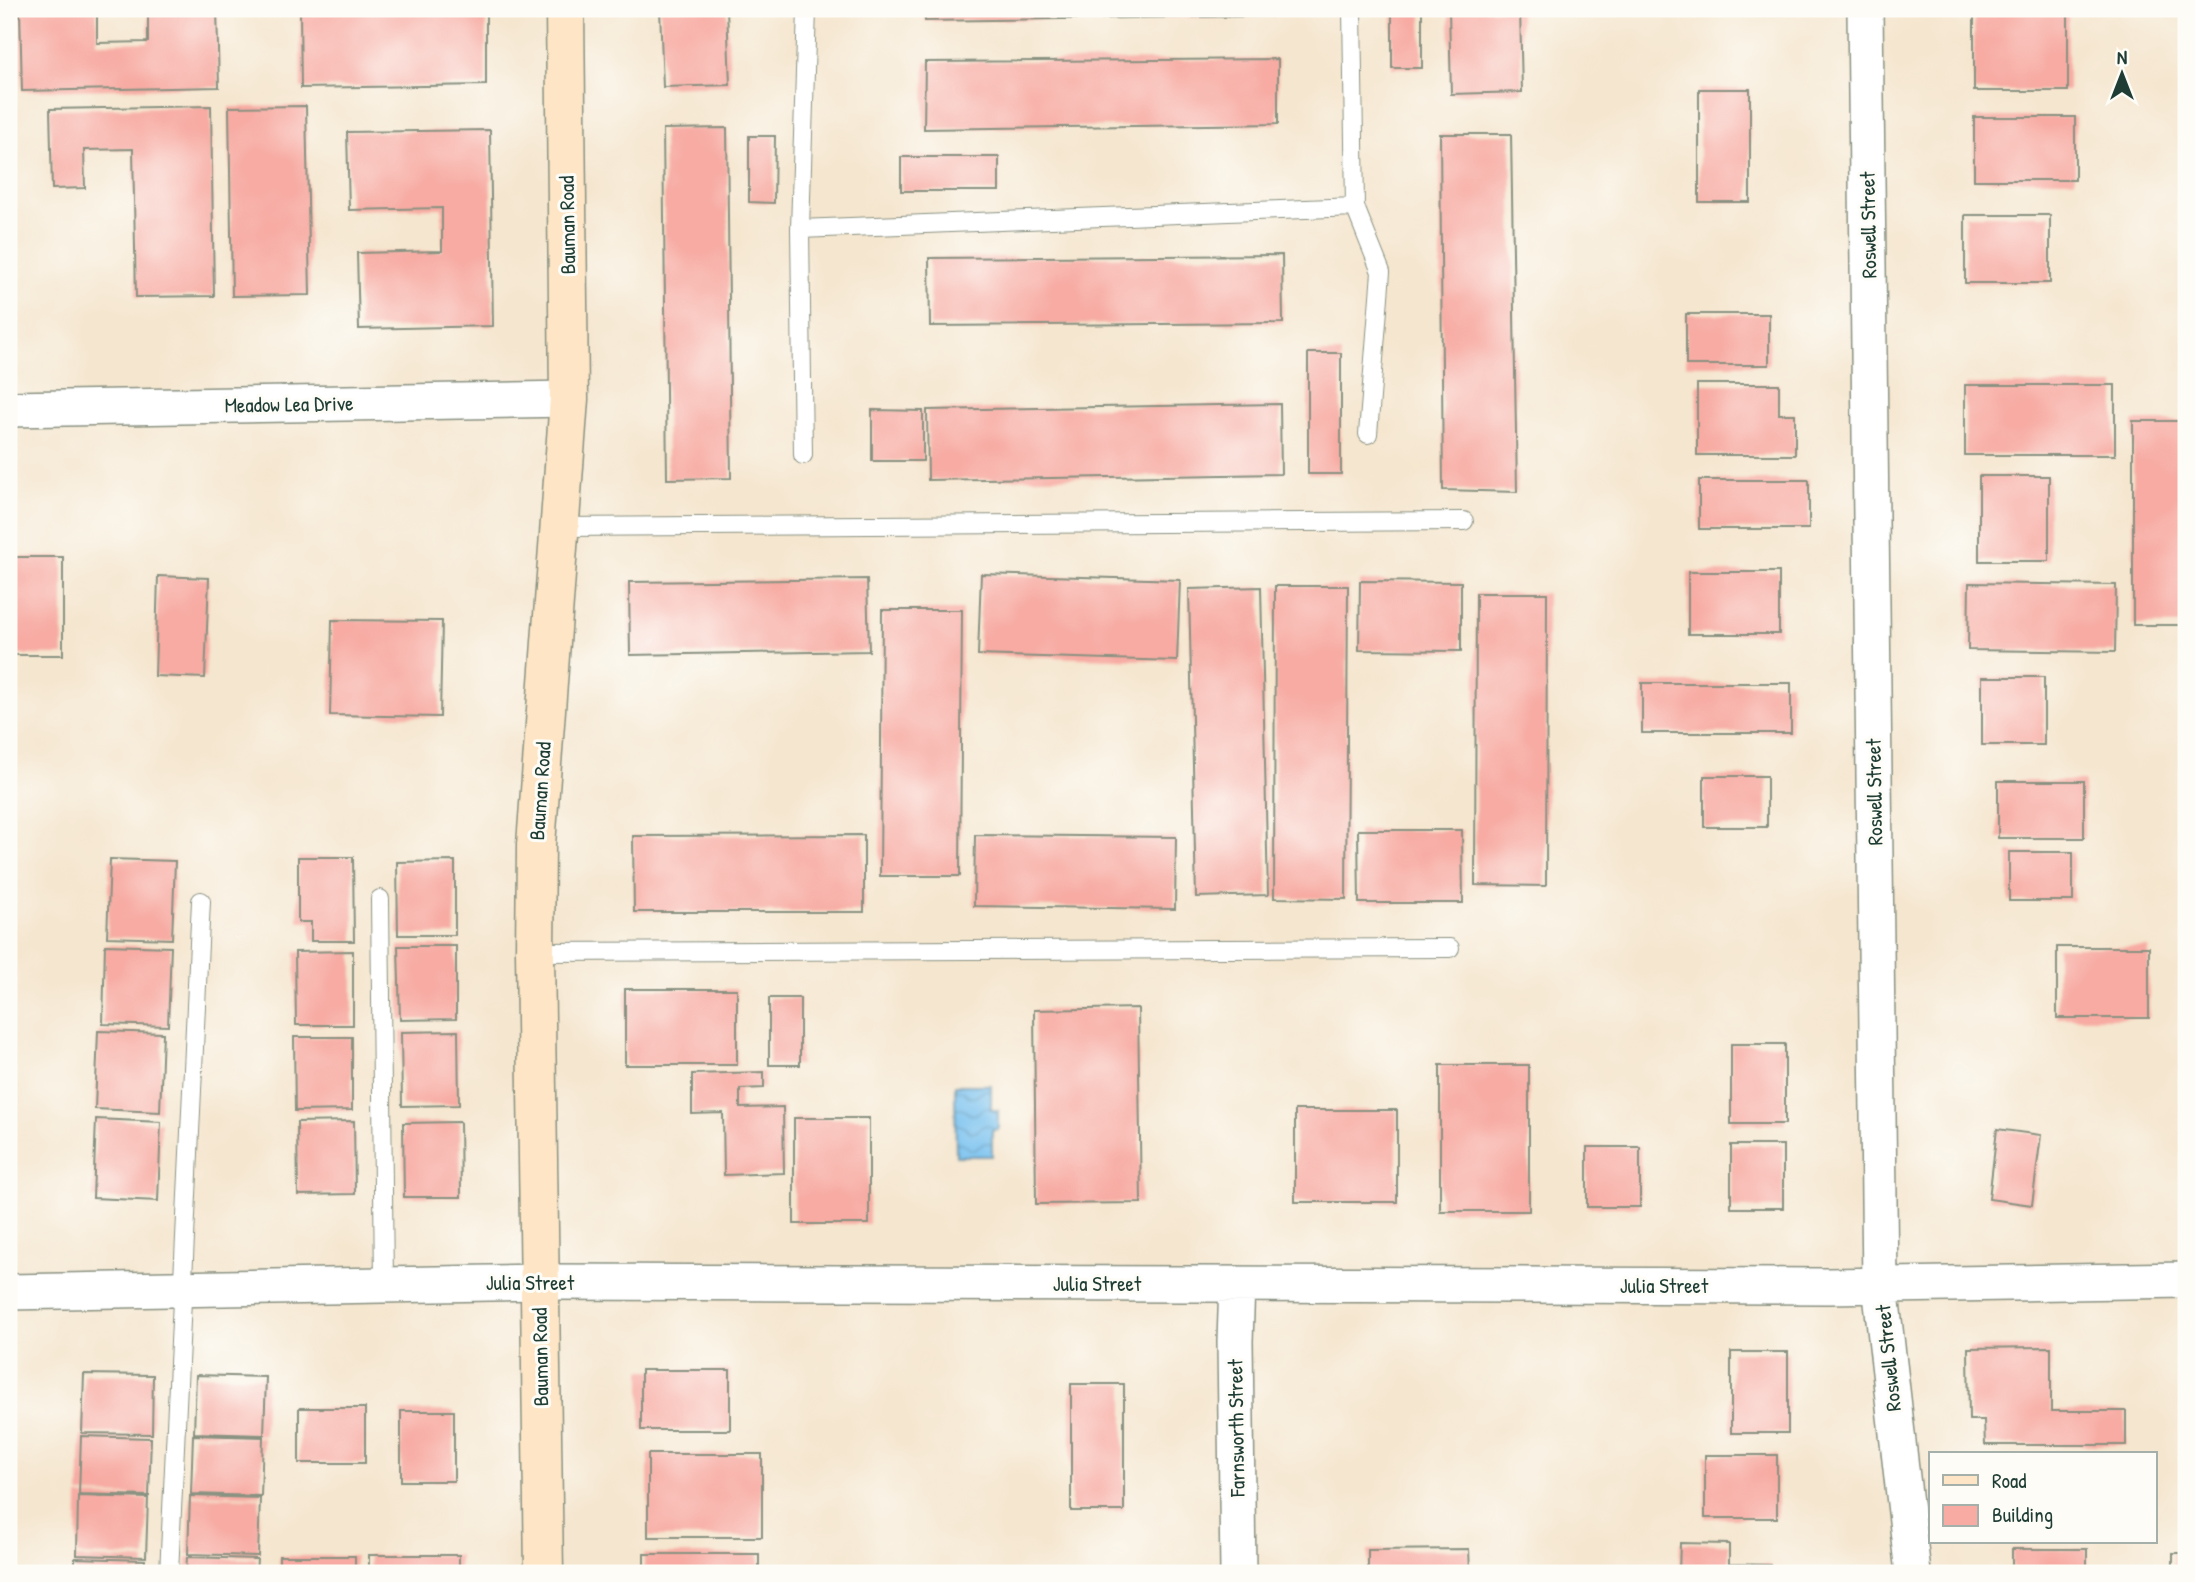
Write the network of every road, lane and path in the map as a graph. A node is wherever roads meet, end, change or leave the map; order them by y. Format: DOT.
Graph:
graph roads {
  1 [pos="565,9"];
  2 [pos="807,9"];
  3 [pos="1352,9"];
  4 [pos="1865,9"];
  5 [pos="1355,207"];
  6 [pos="800,229"];
  7 [pos="569,399"];
  8 [pos="9,409"];
  9 [pos="1368,434"];
  10 [pos="803,455"];
  11 [pos="1464,521"];
  12 [pos="559,527"];
  13 [pos="380,899"];
  14 [pos="201,901"];
  15 [pos="1450,948"];
  16 [pos="535,952"];
  17 [pos="2186,1280"];
  18 [pos="539,1282"];
  19 [pos="1237,1284"];
  20 [pos="384,1285"];
  21 [pos="1880,1285"];
  22 [pos="183,1288"];
  23 [pos="9,1292"];
  24 [pos="169,1573"];
  25 [pos="544,1573"];
  26 [pos="1238,1573"];
  27 [pos="1913,1573"];
  1 -- 7 [label="street, Bauman Road"];
  2 -- 6 [label="lane"];
  3 -- 5 [label="lane"];
  4 -- 21 [label="street, Roswell Street"];
  5 -- 6 [label="lane"];
  5 -- 9 [label="lane"];
  6 -- 10 [label="lane"];
  7 -- 8 [label="street, Meadow Lea Drive"];
  7 -- 12 [label="street, Bauman Road"];
  11 -- 12 [label="lane"];
  12 -- 16 [label="street, Bauman Road"];
  13 -- 20 [label="lane"];
  14 -- 22 [label="lane"];
  15 -- 16 [label="lane"];
  16 -- 18 [label="street, Bauman Road"];
  17 -- 21 [label="street, Julia Street"];
  18 -- 19 [label="street, Julia Street"];
  18 -- 20 [label="street, Julia Street"];
  18 -- 25 [label="street, Bauman Road"];
  19 -- 21 [label="street, Julia Street"];
  19 -- 26 [label="street, Farnsworth Street"];
  20 -- 22 [label="street, Julia Street"];
  21 -- 27 [label="street, Roswell Street"];
  22 -- 23 [label="street, Julia Street"];
  22 -- 24 [label="lane"];
}
